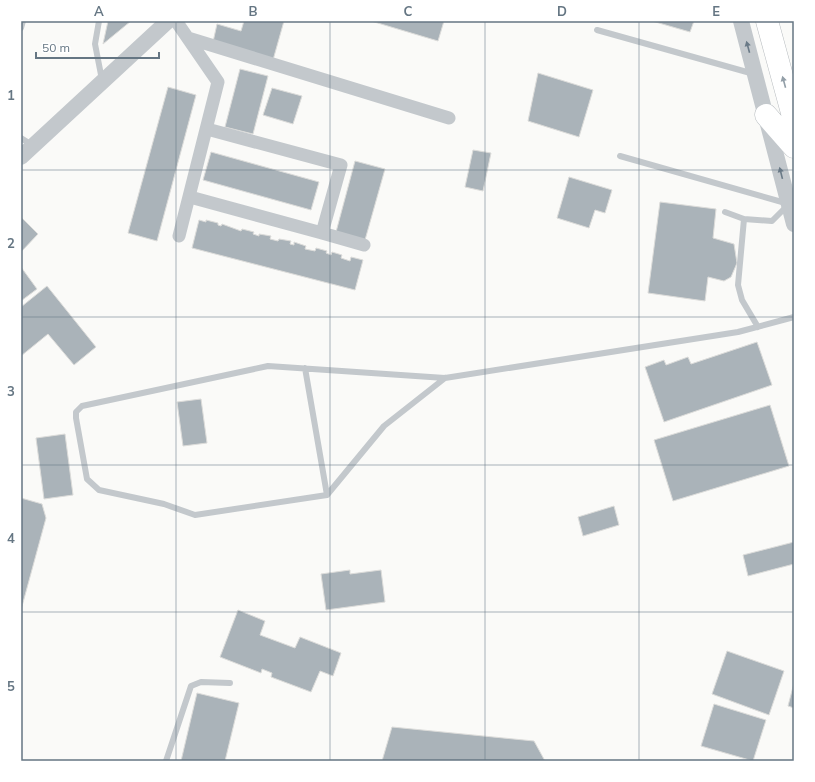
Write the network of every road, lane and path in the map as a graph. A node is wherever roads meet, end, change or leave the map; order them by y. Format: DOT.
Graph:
graph roads {
  1 [pos="23,21"];
  2 [pos="99,21"];
  3 [pos="168,21"];
  4 [pos="176,21"];
  5 [pos="741,21"];
  6 [pos="767,21"];
  7 [pos="21,28"];
  8 [pos="598,30"];
  9 [pos="188,38"];
  10 [pos="755,74"];
  11 [pos="102,83"];
  12 [pos="766,115"];
  13 [pos="449,118"];
  14 [pos="794,120"];
  15 [pos="208,128"];
  16 [pos="27,142"];
  17 [pos="794,147"];
  18 [pos="620,156"];
  19 [pos="21,157"];
  20 [pos="190,197"];
  21 [pos="789,204"];
  22 [pos="725,212"];
  23 [pos="744,219"];
  24 [pos="794,224"];
  25 [pos="322,233"];
  26 [pos="179,236"];
  27 [pos="364,245"];
  28 [pos="794,317"];
  29 [pos="758,327"];
  30 [pos="305,368"];
  31 [pos="445,378"];
  32 [pos="327,495"];
  33 [pos="230,683"];
  34 [pos="166,761"];
  1 -- 7 [label="lane"];
  2 -- 11 [label="lane"];
  3 -- 11 [label="street"];
  4 -- 9 [label="street"];
  10 -- 5 [label="street, one-way"];
  14 -- 6 [label="highway, one-way"];
  8 -- 10 [label="lane"];
  9 -- 13 [label="street"];
  9 -- 15 [label="street"];
  10 -- 12 [label="street"];
  11 -- 16 [label="street"];
  12 -- 17 [label="highway"];
  21 -- 12 [label="street, one-way"];
  15 -- 20 [label="street"];
  15 -- 25 [label="street"];
  16 -- 19 [label="street"];
  18 -- 21 [label="lane"];
  20 -- 25 [label="street"];
  20 -- 26 [label="street"];
  21 -- 23 [label="lane"];
  21 -- 24 [label="street"];
  22 -- 23 [label="lane"];
  23 -- 29 [label="lane"];
  25 -- 27 [label="street"];
  28 -- 29 [label="lane"];
  29 -- 31 [label="lane"];
  30 -- 31 [label="lane"];
  30 -- 32 [label="lane"];
  30 -- 32 [label="lane"];
  31 -- 32 [label="lane"];
  33 -- 34 [label="lane"];
}
